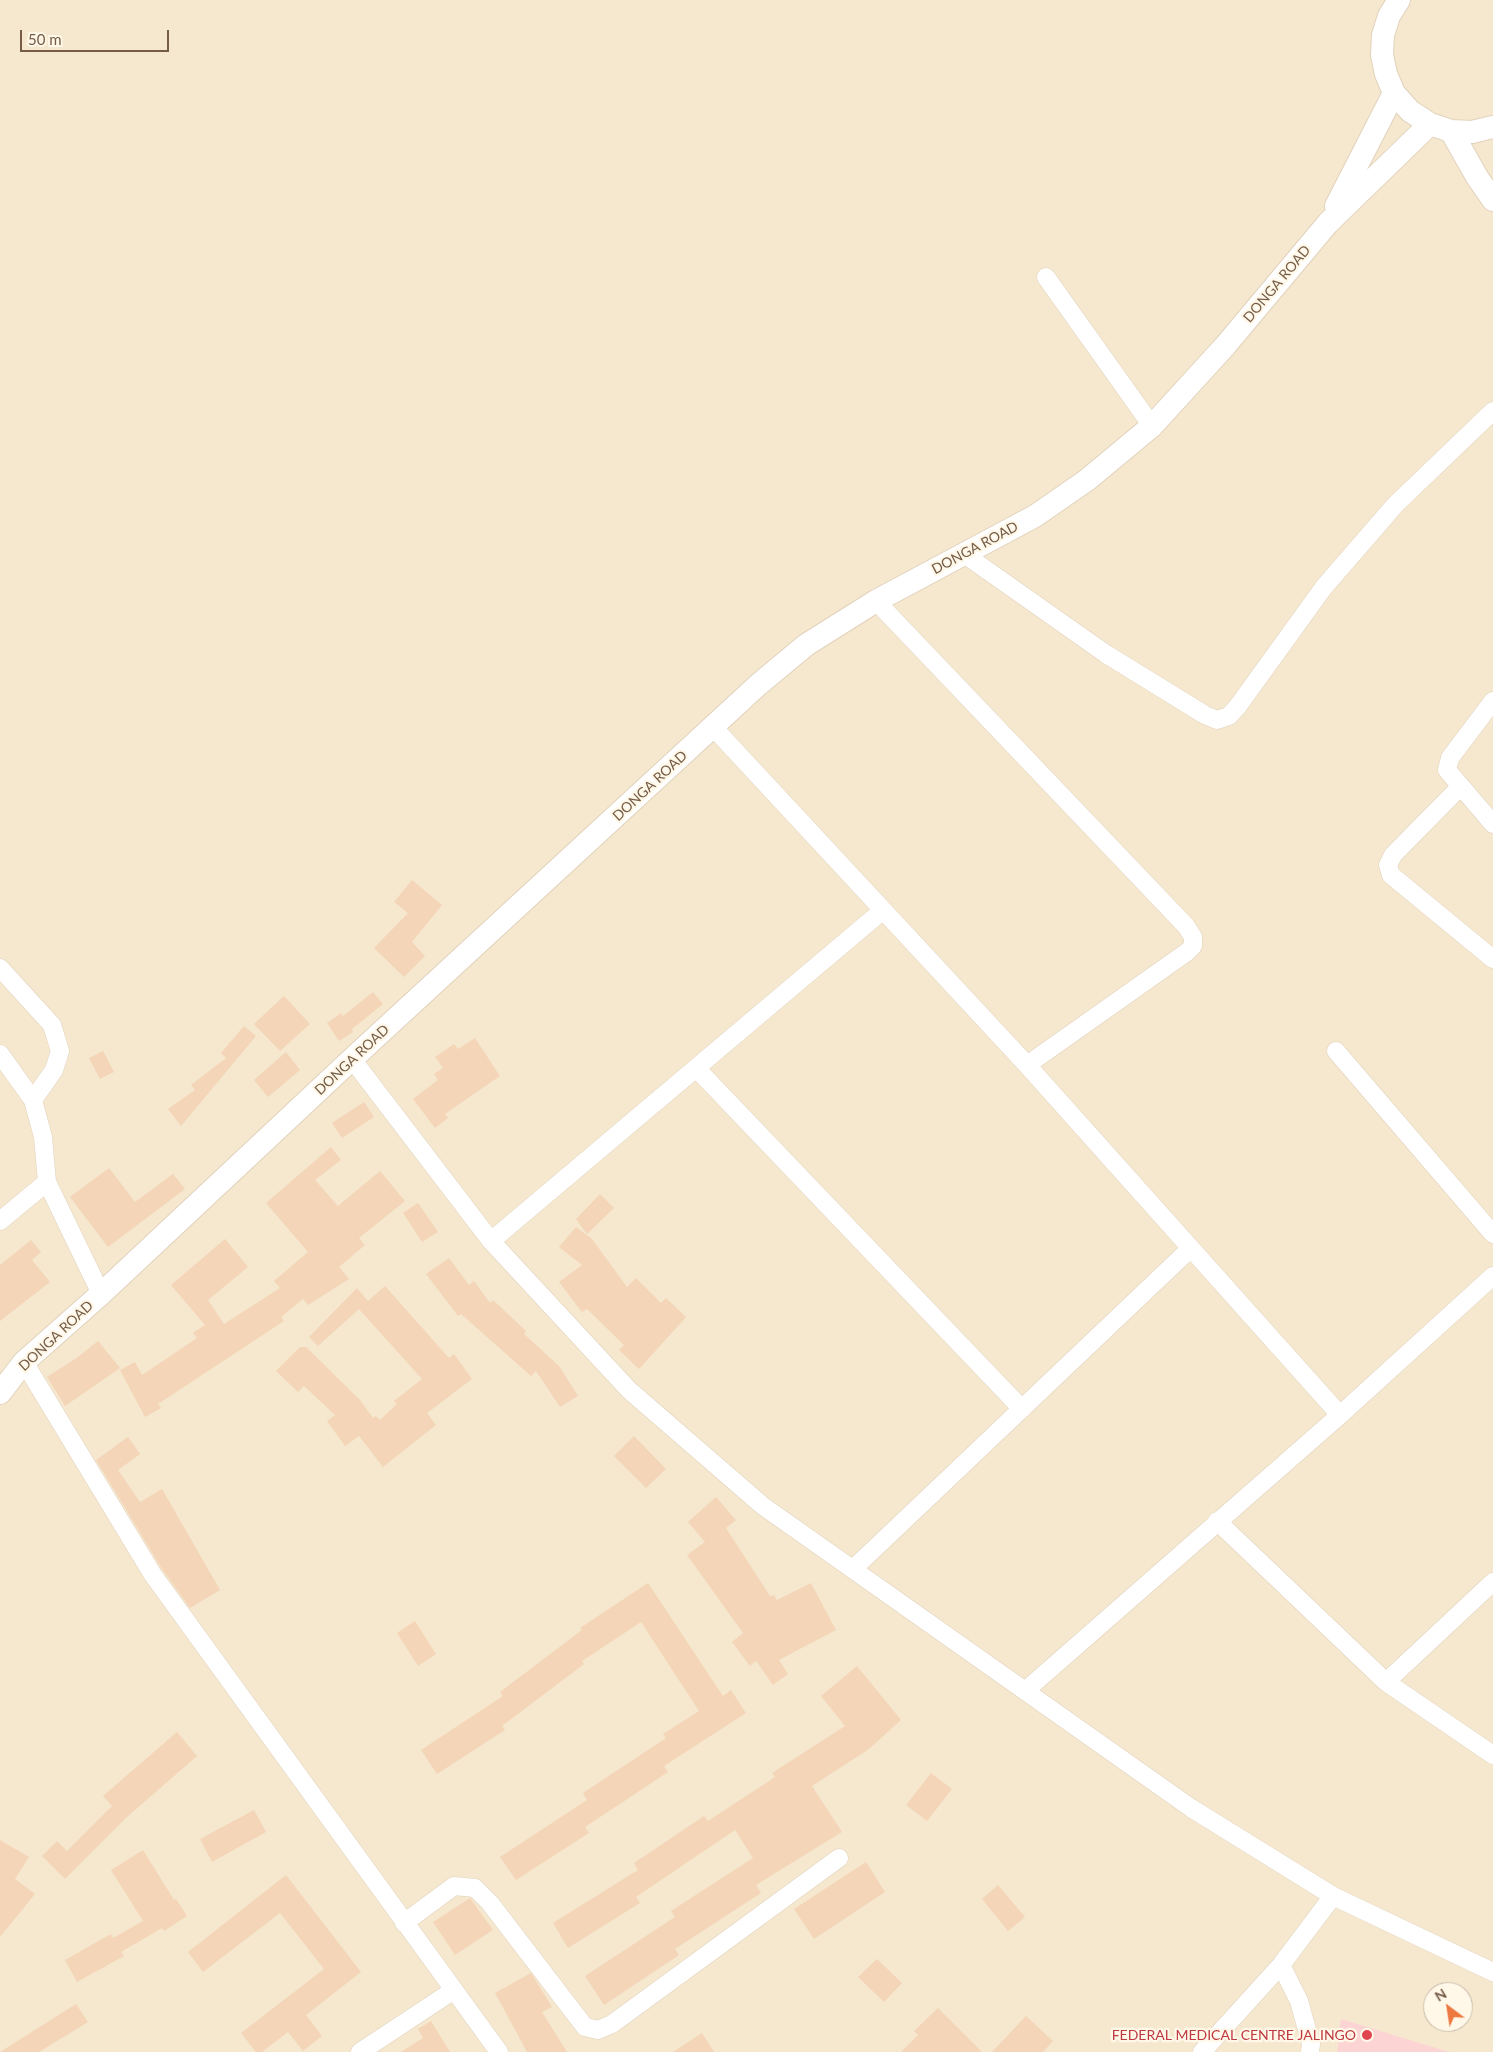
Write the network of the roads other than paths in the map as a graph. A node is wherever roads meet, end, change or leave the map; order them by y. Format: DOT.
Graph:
graph roads {
  1 [pos="1393,5"];
  2 [pos="1394,93"];
  3 [pos="1493,127"];
  4 [pos="1440,128"];
  5 [pos="1493,200"];
  6 [pos="1328,223"];
  7 [pos="1046,277"];
  8 [pos="1493,411"];
  9 [pos="1152,426"];
  10 [pos="964,554"];
  11 [pos="876,601"];
  12 [pos="1493,701"];
  13 [pos="713,727"];
  14 [pos="1460,787"];
  15 [pos="1493,824"];
  16 [pos="882,911"];
  17 [pos="1493,959"];
  18 [pos="0,968"];
  19 [pos="1336,1051"];
  20 [pos="0,1054"];
  21 [pos="352,1059"];
  22 [pos="1027,1065"];
  23 [pos="696,1068"];
  24 [pos="33,1100"];
  25 [pos="47,1182"];
  26 [pos="0,1221"];
  27 [pos="1493,1234"];
  28 [pos="491,1241"];
  29 [pos="1191,1248"];
  30 [pos="1493,1276"];
  31 [pos="101,1294"];
  32 [pos="24,1362"];
  33 [pos="0,1393"];
  34 [pos="1022,1409"];
  35 [pos="1340,1415"];
  36 [pos="1217,1521"];
  37 [pos="853,1569"];
  38 [pos="1493,1582"];
  39 [pos="1386,1682"];
  40 [pos="1026,1691"];
  41 [pos="1493,1755"];
  42 [pos="839,1858"];
  43 [pos="1333,1896"];
  44 [pos="404,1922"];
  45 [pos="1281,1966"];
  46 [pos="1493,1972"];
  47 [pos="454,1990"];
  48 [pos="360,2052"];
  49 [pos="499,2052"];
  50 [pos="1202,2052"];
  51 [pos="1310,2052"];
  1 -- 2 [label="street"];
  2 -- 4 [label="street"];
  2 -- 6 [label="street"];
  3 -- 4 [label="street"];
  4 -- 5 [label="street"];
  4 -- 6 [label="street"];
  6 -- 9 [label="street, DONGA ROAD"];
  7 -- 9 [label="street"];
  8 -- 10 [label="street"];
  9 -- 10 [label="street, DONGA ROAD"];
  10 -- 11 [label="street, DONGA ROAD"];
  11 -- 13 [label="street, DONGA ROAD"];
  11 -- 22 [label="street"];
  12 -- 14 [label="street"];
  13 -- 16 [label="street"];
  13 -- 21 [label="street, DONGA ROAD"];
  14 -- 15 [label="street"];
  14 -- 17 [label="street"];
  16 -- 22 [label="street"];
  16 -- 23 [label="street"];
  18 -- 24 [label="street"];
  19 -- 27 [label="street"];
  20 -- 24 [label="street"];
  21 -- 28 [label="street"];
  21 -- 31 [label="street, DONGA ROAD"];
  22 -- 29 [label="street"];
  23 -- 28 [label="street"];
  23 -- 34 [label="street"];
  24 -- 25 [label="street"];
  25 -- 26 [label="street"];
  25 -- 31 [label="street"];
  28 -- 37 [label="street"];
  29 -- 34 [label="street"];
  29 -- 35 [label="street"];
  30 -- 35 [label="street"];
  31 -- 32 [label="street, DONGA ROAD"];
  32 -- 33 [label="street, DONGA ROAD"];
  32 -- 44 [label="street"];
  34 -- 37 [label="street"];
  35 -- 36 [label="street"];
  36 -- 39 [label="street"];
  36 -- 40 [label="street"];
  37 -- 40 [label="street"];
  38 -- 39 [label="street"];
  39 -- 41 [label="street"];
  40 -- 43 [label="street"];
  42 -- 44 [label="street"];
  43 -- 45 [label="street"];
  43 -- 46 [label="street"];
  44 -- 47 [label="street"];
  45 -- 50 [label="street"];
  45 -- 51 [label="street"];
  47 -- 48 [label="street"];
  47 -- 49 [label="street"];
}
